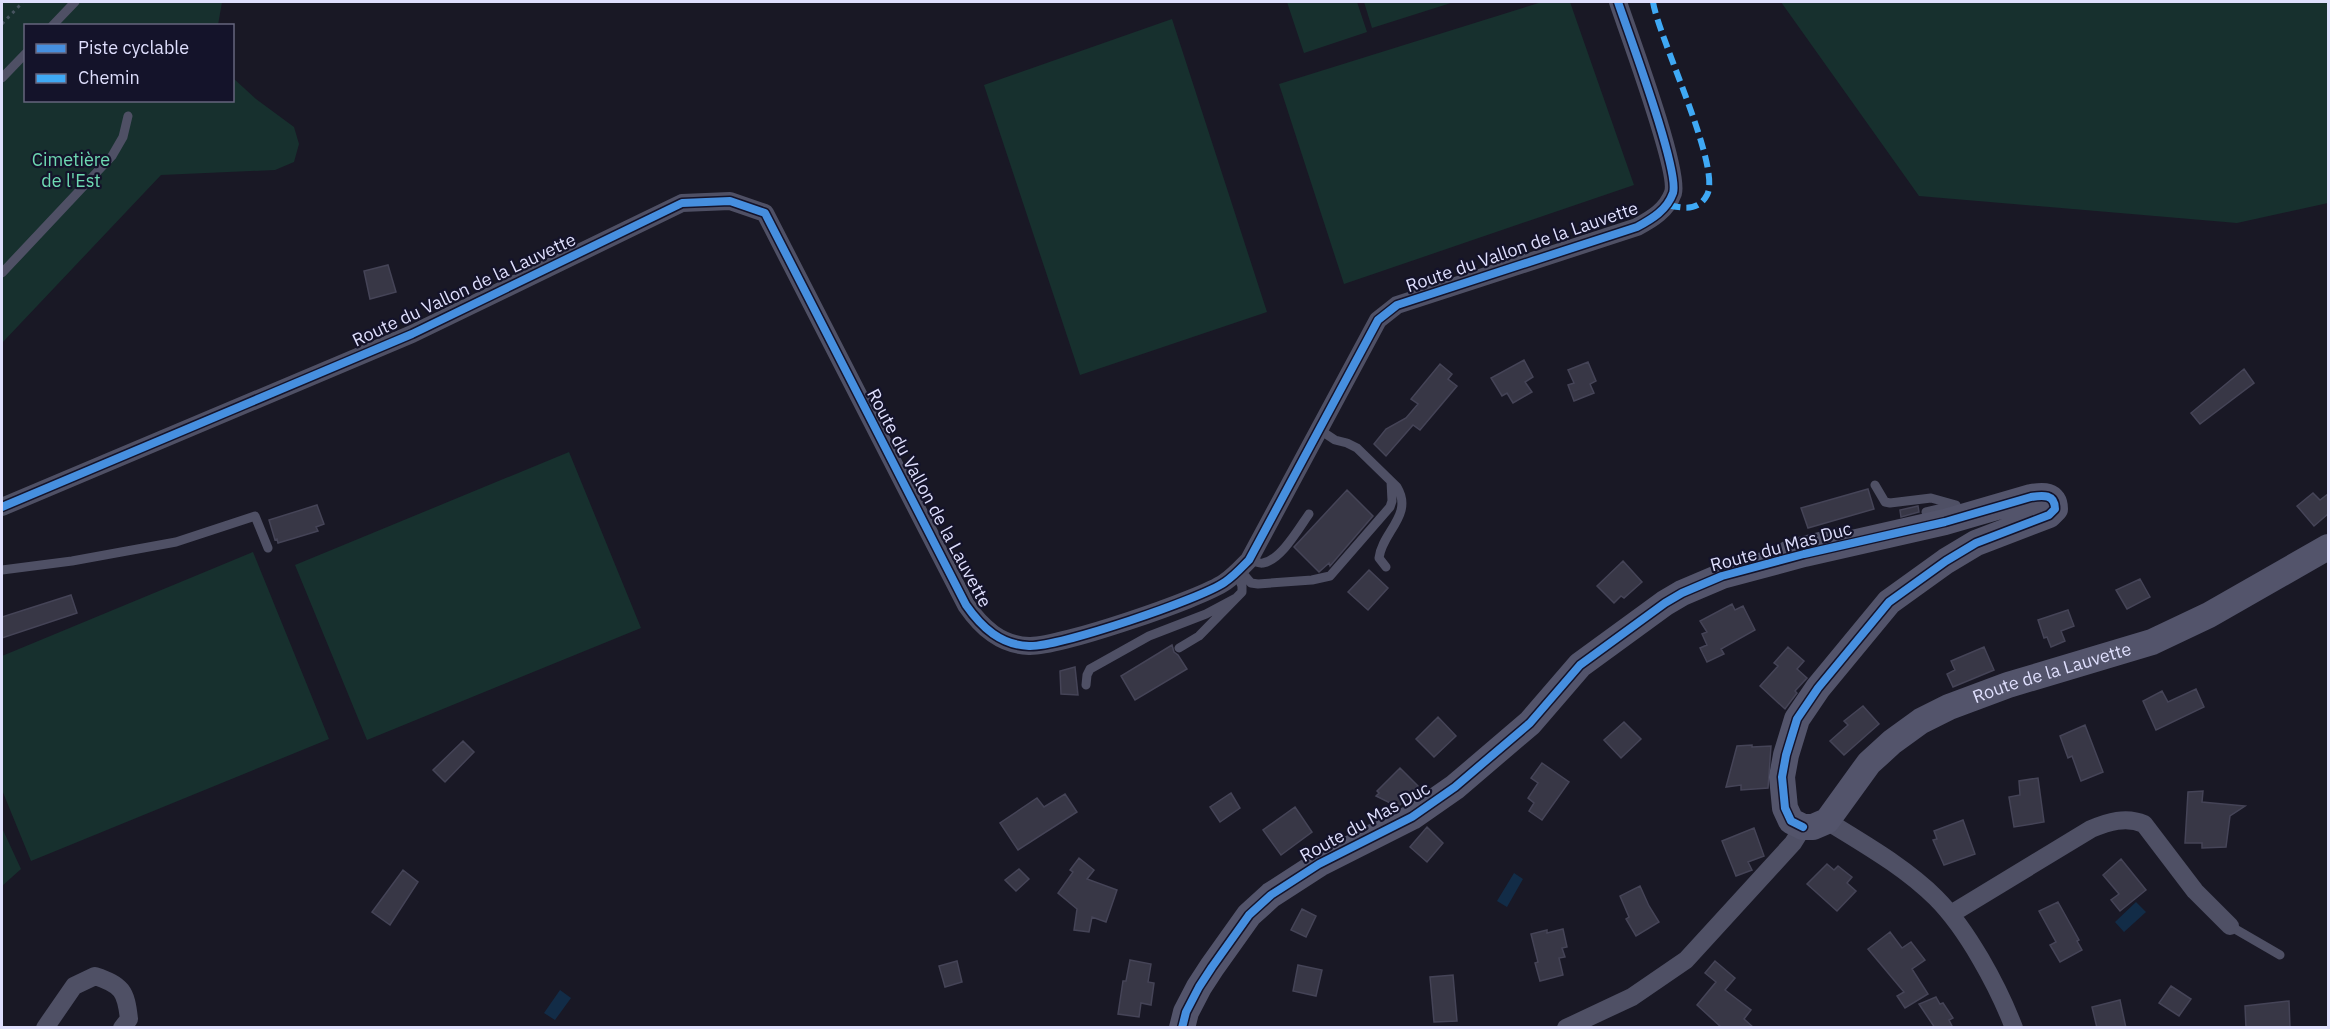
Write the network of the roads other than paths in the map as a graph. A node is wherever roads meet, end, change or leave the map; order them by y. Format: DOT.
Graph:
graph roads {
  1 [pos="75,2"];
  2 [pos="1618,2"];
  3 [pos="54,24"];
  4 [pos="24,55"];
  5 [pos="2,78"];
  6 [pos="128,116"];
  7 [pos="2,273"];
  8 [pos="1320,430"];
  9 [pos="1391,481"];
  10 [pos="1875,485"];
  11 [pos="2,507"];
  12 [pos="1926,512"];
  13 [pos="1309,514"];
  14 [pos="1837,532"];
  15 [pos="268,548"];
  16 [pos="2328,548"];
  17 [pos="1771,563"];
  18 [pos="1241,567"];
  19 [pos="1386,567"];
  20 [pos="2,570"];
  21 [pos="1236,598"];
  22 [pos="1179,648"];
  23 [pos="1086,685"];
  24 [pos="1827,820"];
  25 [pos="1803,827"];
  26 [pos="1951,914"];
  27 [pos="2230,926"];
  28 [pos="2280,955"];
  29 [pos="45,1028"];
  30 [pos="123,1028"];
  31 [pos="1182,1028"];
  32 [pos="1566,1028"];
  33 [pos="2014,1028"];
  1 -- 3 [label="lane"];
  2 -- 8 [label="street, Route du Vallon de la Lauvette"];
  4 -- 5 [label="lane"];
  6 -- 7 [label="lane"];
  8 -- 9 [label="lane"];
  8 -- 18 [label="street, Route du Vallon de la Lauvette"];
  9 -- 18 [label="lane"];
  9 -- 19 [label="lane"];
  10 -- 12 [label="lane"];
  11 -- 18 [label="street, Route du Vallon de la Lauvette"];
  13 -- 18 [label="lane"];
  14 -- 17 [label="lane"];
  15 -- 20 [label="lane"];
  16 -- 24 [label="street, Route de la Lauvette"];
  17 -- 25 [label="street, Route du Mas Duc"];
  17 -- 31 [label="street, Route du Mas Duc"];
  18 -- 21 [label="lane"];
  21 -- 22 [label="lane"];
  21 -- 23 [label="lane"];
  24 -- 25 [label="street"];
  24 -- 26 [label="street"];
  25 -- 32 [label="street"];
  26 -- 27 [label="street"];
  26 -- 33 [label="street"];
  27 -- 28 [label="lane"];
  29 -- 30 [label="street"];
}
